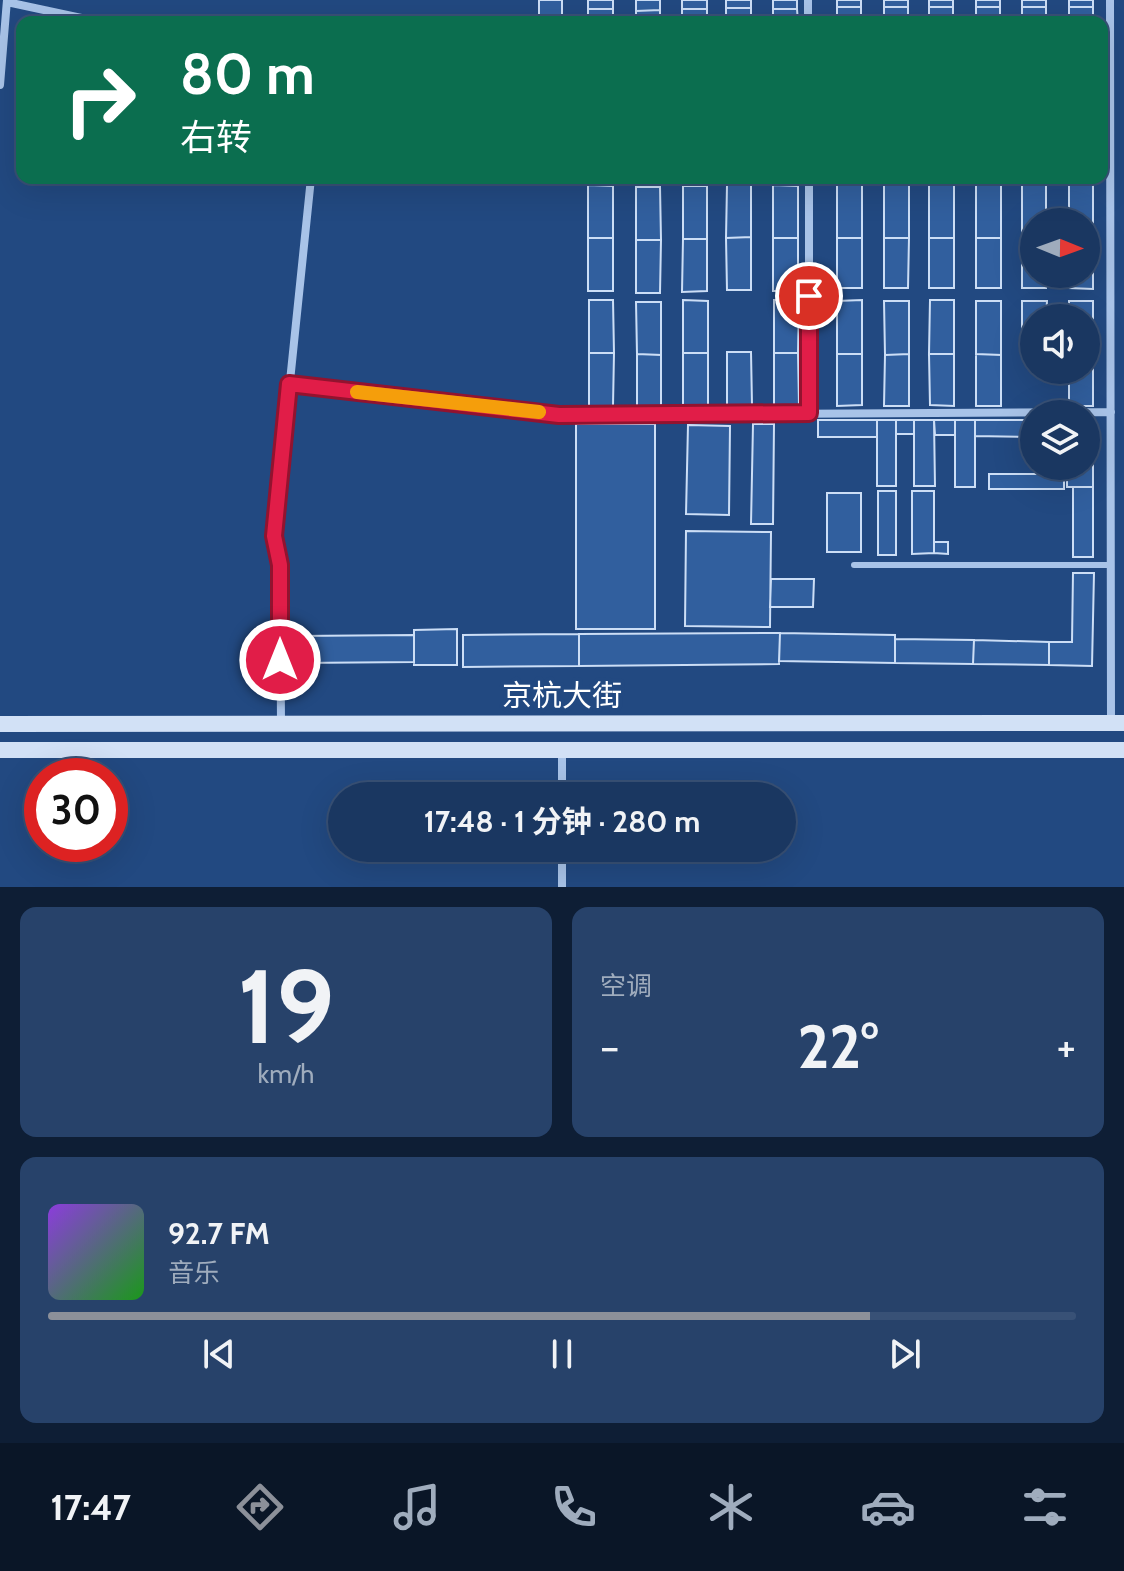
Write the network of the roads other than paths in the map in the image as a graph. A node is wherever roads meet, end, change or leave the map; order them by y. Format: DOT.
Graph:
graph roads {
  1 [pos="1110,0"];
  2 [pos="7,1"];
  3 [pos="73,16"];
  4 [pos="0,85"];
  5 [pos="310,184"];
  6 [pos="809,184"];
  7 [pos="289,384"];
  8 [pos="1111,412"];
  9 [pos="809,413"];
  10 [pos="854,565"];
  11 [pos="1111,565"];
  12 [pos="0,724"];
  13 [pos="281,724"];
  14 [pos="1117,724"];
  15 [pos="0,750"];
  16 [pos="562,750"];
  17 [pos="1124,750"];
  18 [pos="562,782"];
  19 [pos="562,862"];
  20 [pos="562,887"];
  1 -- 8 [label="street"];
  2 -- 3 [label="street"];
  2 -- 4 [label="street"];
  5 -- 7 [label="street"];
  6 -- 9 [label="street"];
  7 -- 9 [label="street"];
  7 -- 13 [label="street"];
  8 -- 9 [label="street"];
  8 -- 11 [label="street"];
  10 -- 11 [label="lane"];
  11 -- 14 [label="street"];
  12 -- 13 [label="main road, 京杭大街"];
  13 -- 14 [label="main road, 京杭大街"];
  15 -- 16 [label="main road, 京杭大街"];
  16 -- 17 [label="main road, 京杭大街"];
  16 -- 18 [label="street"];
  19 -- 20 [label="street"];
}
